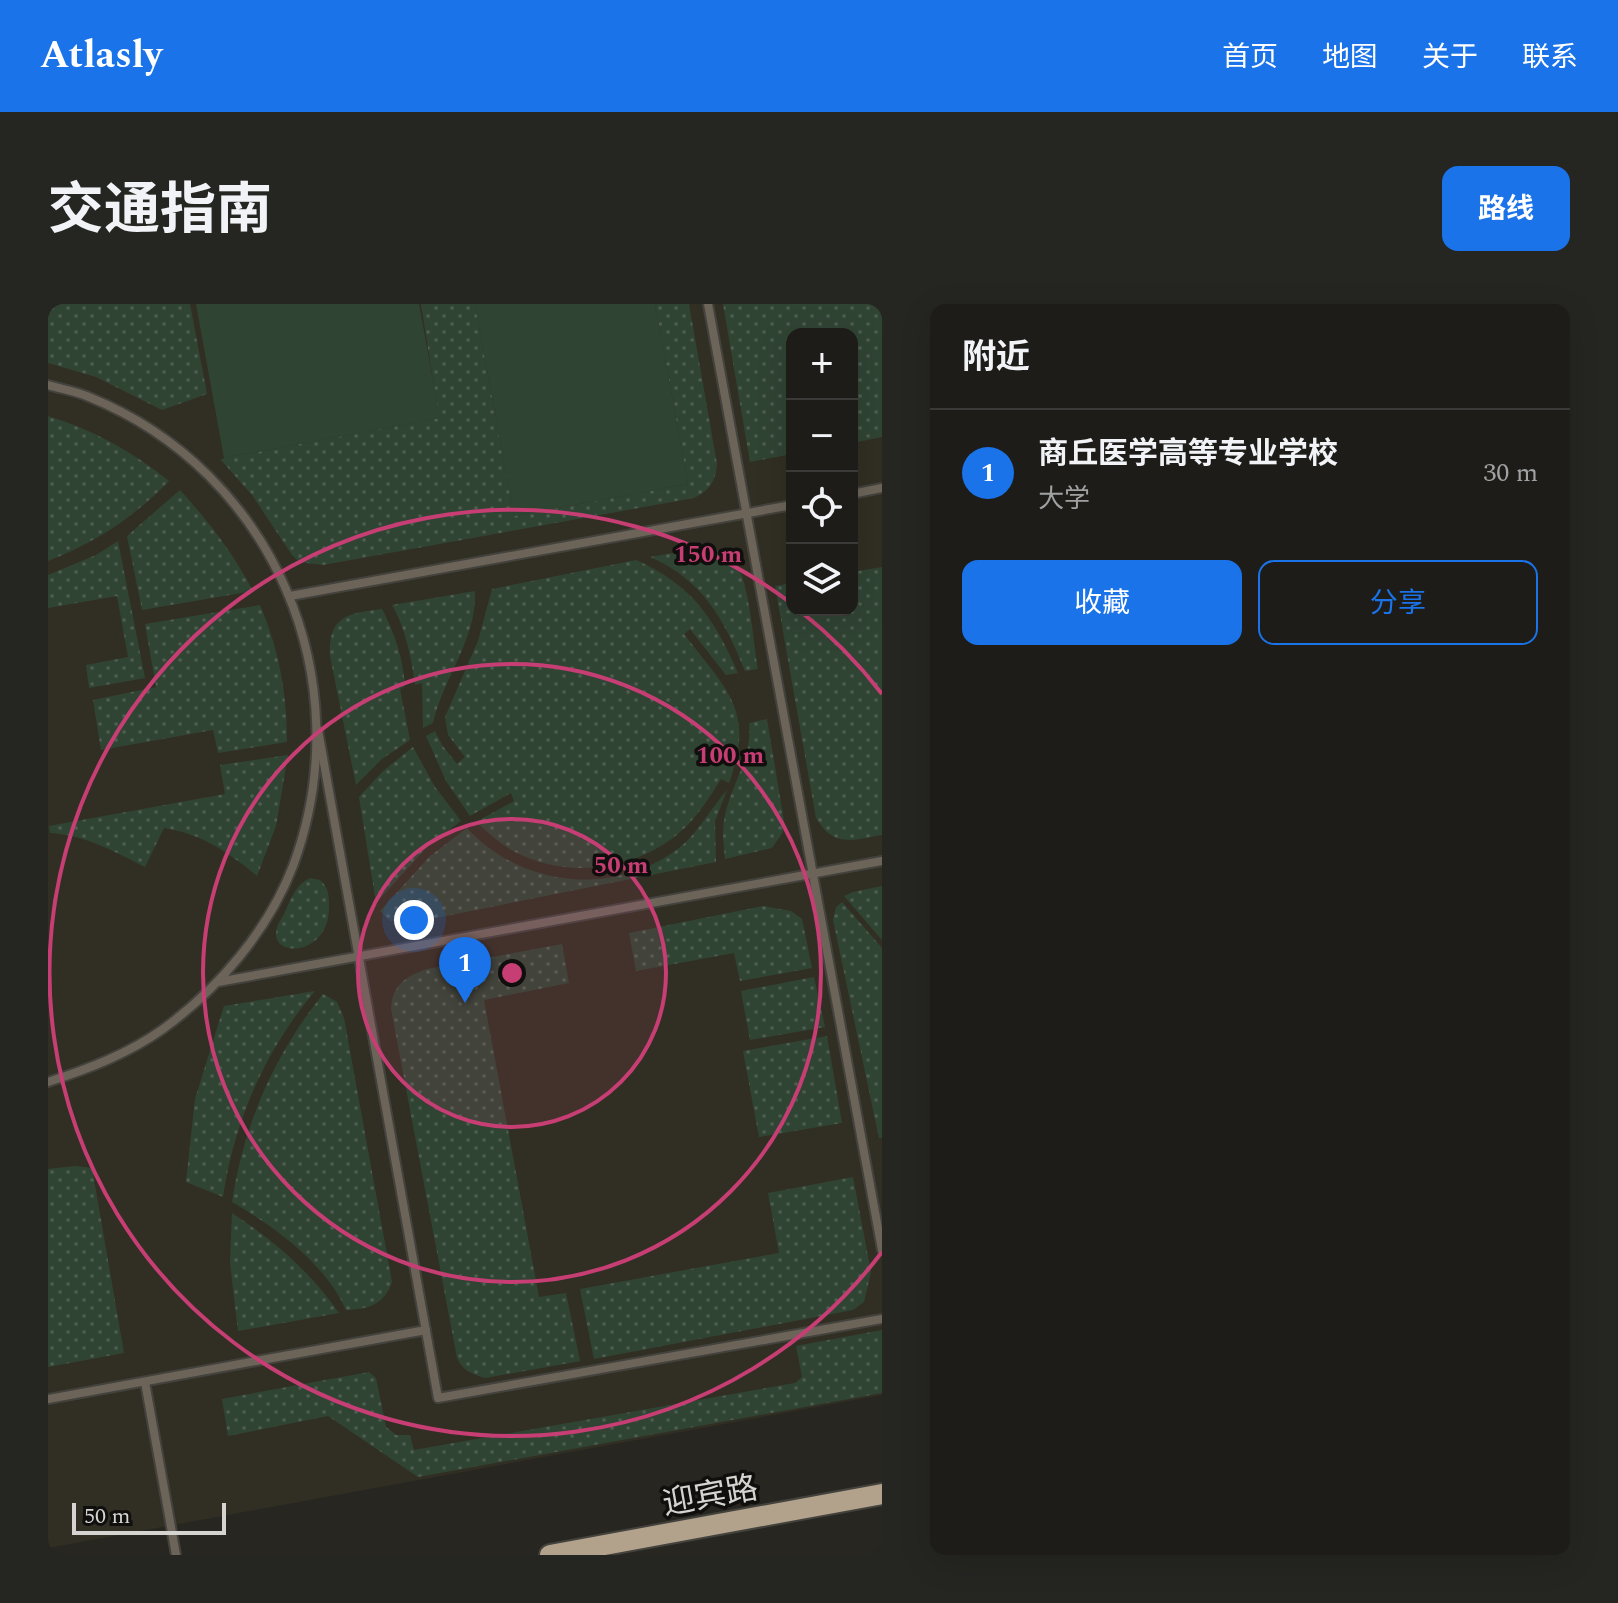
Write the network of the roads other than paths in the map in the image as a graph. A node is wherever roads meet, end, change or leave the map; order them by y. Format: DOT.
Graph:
graph roads {
  1 [pos="708,304"];
  2 [pos="48,385"];
  3 [pos="882,488"];
  4 [pos="858,493"];
  5 [pos="786,506"];
  6 [pos="746,513"];
  7 [pos="290,596"];
  8 [pos="318,730"];
  9 [pos="882,861"];
  10 [pos="811,874"];
  11 [pos="359,957"];
  12 [pos="217,982"];
  13 [pos="48,1082"];
  14 [pos="882,1250"];
  15 [pos="882,1319"];
  16 [pos="426,1330"];
  17 [pos="145,1382"];
  18 [pos="48,1399"];
  19 [pos="882,1494"];
  20 [pos="176,1555"];
  21 [pos="550,1555"];
  1 -- 6 [label="lane"];
  2 -- 7 [label="lane"];
  3 -- 4 [label="lane"];
  5 -- 6 [label="lane"];
  6 -- 7 [label="lane"];
  6 -- 10 [label="lane"];
  7 -- 8 [label="lane"];
  8 -- 11 [label="lane"];
  8 -- 12 [label="lane"];
  9 -- 10 [label="lane"];
  10 -- 11 [label="lane"];
  10 -- 14 [label="lane"];
  11 -- 12 [label="lane"];
  11 -- 16 [label="lane"];
  12 -- 13 [label="lane"];
  15 -- 16 [label="lane"];
  16 -- 17 [label="lane"];
  17 -- 18 [label="lane"];
  17 -- 20 [label="lane"];
  19 -- 21 [label="main road, 迎宾路"];
}
